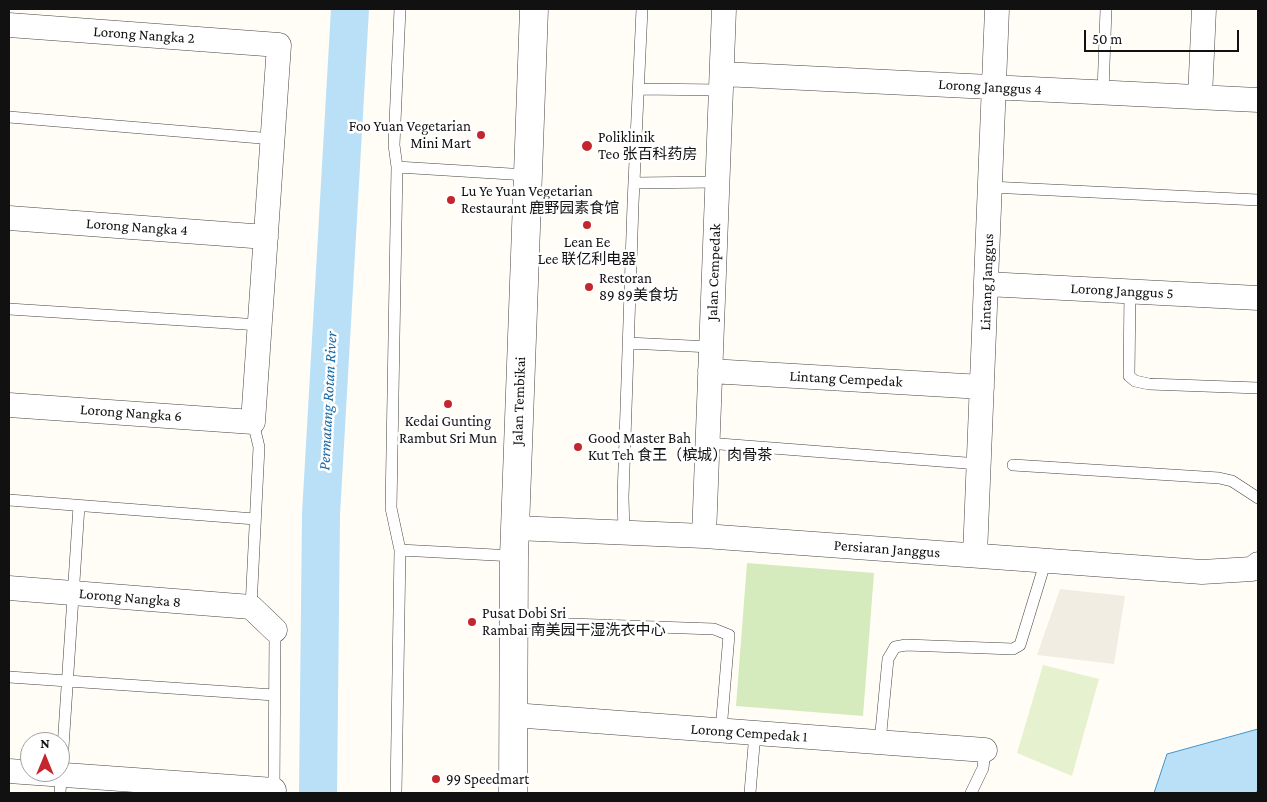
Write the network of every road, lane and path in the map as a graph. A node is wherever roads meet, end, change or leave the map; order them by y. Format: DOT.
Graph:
graph roads {
  1 [pos="400,9"];
  2 [pos="534,9"];
  3 [pos="642,9"];
  4 [pos="724,9"];
  5 [pos="997,9"];
  6 [pos="1106,9"];
  7 [pos="1204,9"];
  8 [pos="9,25"];
  9 [pos="721,82"];
  10 [pos="994,87"];
  11 [pos="639,89"];
  12 [pos="1102,92"];
  13 [pos="1200,96"];
  14 [pos="1258,100"];
  15 [pos="9,117"];
  16 [pos="273,139"];
  17 [pos="396,167"];
  18 [pos="527,175"];
  19 [pos="717,182"];
  20 [pos="634,183"];
  21 [pos="990,187"];
  22 [pos="1258,200"];
  23 [pos="9,218"];
  24 [pos="266,237"];
  25 [pos="986,284"];
  26 [pos="1130,291"];
  27 [pos="1258,298"];
  28 [pos="9,309"];
  29 [pos="260,325"];
  30 [pos="628,342"];
  31 [pos="711,347"];
  32 [pos="710,371"];
  33 [pos="982,386"];
  34 [pos="1258,388"];
  35 [pos="9,404"];
  36 [pos="253,422"];
  37 [pos="707,442"];
  38 [pos="979,464"];
  39 [pos="1013,465"];
  40 [pos="1258,498"];
  41 [pos="9,500"];
  42 [pos="79,506"];
  43 [pos="255,519"];
  44 [pos="515,528"];
  45 [pos="624,533"];
  46 [pos="704,536"];
  47 [pos="400,550"];
  48 [pos="976,555"];
  49 [pos="514,556"];
  50 [pos="1046,560"];
  51 [pos="1258,564"];
  52 [pos="9,588"];
  53 [pos="74,593"];
  54 [pos="250,608"];
  55 [pos="513,622"];
  56 [pos="275,630"];
  57 [pos="9,677"];
  58 [pos="68,681"];
  59 [pos="274,695"];
  60 [pos="513,715"];
  61 [pos="721,730"];
  62 [pos="755,733"];
  63 [pos="880,742"];
  64 [pos="986,750"];
  65 [pos="9,771"];
  66 [pos="61,784"];
  67 [pos="274,792"];
  68 [pos="396,793"];
  69 [pos="513,793"];
  70 [pos="750,793"];
  71 [pos="970,793"];
  1 -- 17 [label="lane"];
  2 -- 18 [label="street, Jalan Tembikai"];
  3 -- 11 [label="lane"];
  4 -- 9 [label="street, Jalan Cempedak"];
  5 -- 10 [label="street, Lintang Janggus"];
  6 -- 12 [label="lane"];
  7 -- 13 [label="street"];
  8 -- 16 [label="street, Lorong Nangka 2"];
  9 -- 10 [label="street, Lorong Janggus 4"];
  9 -- 11 [label="lane"];
  9 -- 19 [label="street, Jalan Cempedak"];
  10 -- 12 [label="street, Lorong Janggus 4"];
  10 -- 21 [label="street, Lintang Janggus"];
  11 -- 20 [label="lane"];
  12 -- 13 [label="street, Lorong Janggus 4"];
  13 -- 14 [label="street, Lorong Janggus 4"];
  15 -- 16 [label="lane"];
  16 -- 24 [label="street"];
  17 -- 18 [label="lane"];
  17 -- 47 [label="lane"];
  18 -- 44 [label="street, Jalan Tembikai"];
  19 -- 20 [label="lane"];
  19 -- 31 [label="street, Jalan Cempedak"];
  20 -- 30 [label="lane"];
  21 -- 22 [label="lane"];
  21 -- 25 [label="street, Lintang Janggus"];
  23 -- 24 [label="street, Lorong Nangka 4"];
  24 -- 29 [label="street"];
  25 -- 26 [label="street, Lorong Janggus 5"];
  25 -- 33 [label="street, Lintang Janggus"];
  26 -- 27 [label="street, Lorong Janggus 5"];
  26 -- 34 [label="lane"];
  28 -- 29 [label="lane"];
  29 -- 36 [label="street"];
  30 -- 31 [label="lane"];
  30 -- 45 [label="lane"];
  31 -- 32 [label="street, Jalan Cempedak"];
  32 -- 33 [label="street, Lintang Cempedak"];
  32 -- 37 [label="street, Jalan Cempedak"];
  33 -- 38 [label="street, Lintang Janggus"];
  35 -- 36 [label="street, Lorong Nangka 6"];
  36 -- 43 [label="lane"];
  37 -- 38 [label="lane"];
  37 -- 46 [label="street, Jalan Cempedak"];
  38 -- 48 [label="street, Lintang Janggus"];
  39 -- 40 [label="lane"];
  41 -- 42 [label="lane"];
  42 -- 43 [label="lane"];
  42 -- 53 [label="lane"];
  43 -- 54 [label="lane"];
  44 -- 45 [label="street, Persiaran Janggus"];
  44 -- 49 [label="street, Jalan Tembikai"];
  45 -- 46 [label="street, Persiaran Janggus"];
  46 -- 48 [label="street, Persiaran Janggus"];
  47 -- 49 [label="lane"];
  47 -- 68 [label="lane"];
  48 -- 50 [label="street, Persiaran Janggus"];
  49 -- 55 [label="street, Jalan Tembikai"];
  50 -- 51 [label="street, Persiaran Janggus"];
  50 -- 63 [label="lane"];
  52 -- 53 [label="street, Lorong Nangka 8"];
  53 -- 54 [label="street, Lorong Nangka 8"];
  53 -- 58 [label="lane"];
  54 -- 56 [label="street"];
  55 -- 60 [label="street, Jalan Tembikai"];
  55 -- 61 [label="lane"];
  56 -- 59 [label="lane"];
  57 -- 58 [label="lane"];
  58 -- 59 [label="lane"];
  58 -- 66 [label="lane"];
  59 -- 67 [label="lane"];
  60 -- 61 [label="street, Lorong Cempedak 1"];
  60 -- 69 [label="street, Jalan Tembikai"];
  61 -- 62 [label="street, Lorong Cempedak 1"];
  62 -- 63 [label="street, Lorong Cempedak 1"];
  62 -- 70 [label="lane"];
  63 -- 64 [label="street, Lorong Cempedak 1"];
  64 -- 71 [label="lane"];
  65 -- 66 [label="street"];
  66 -- 67 [label="street"];
}
